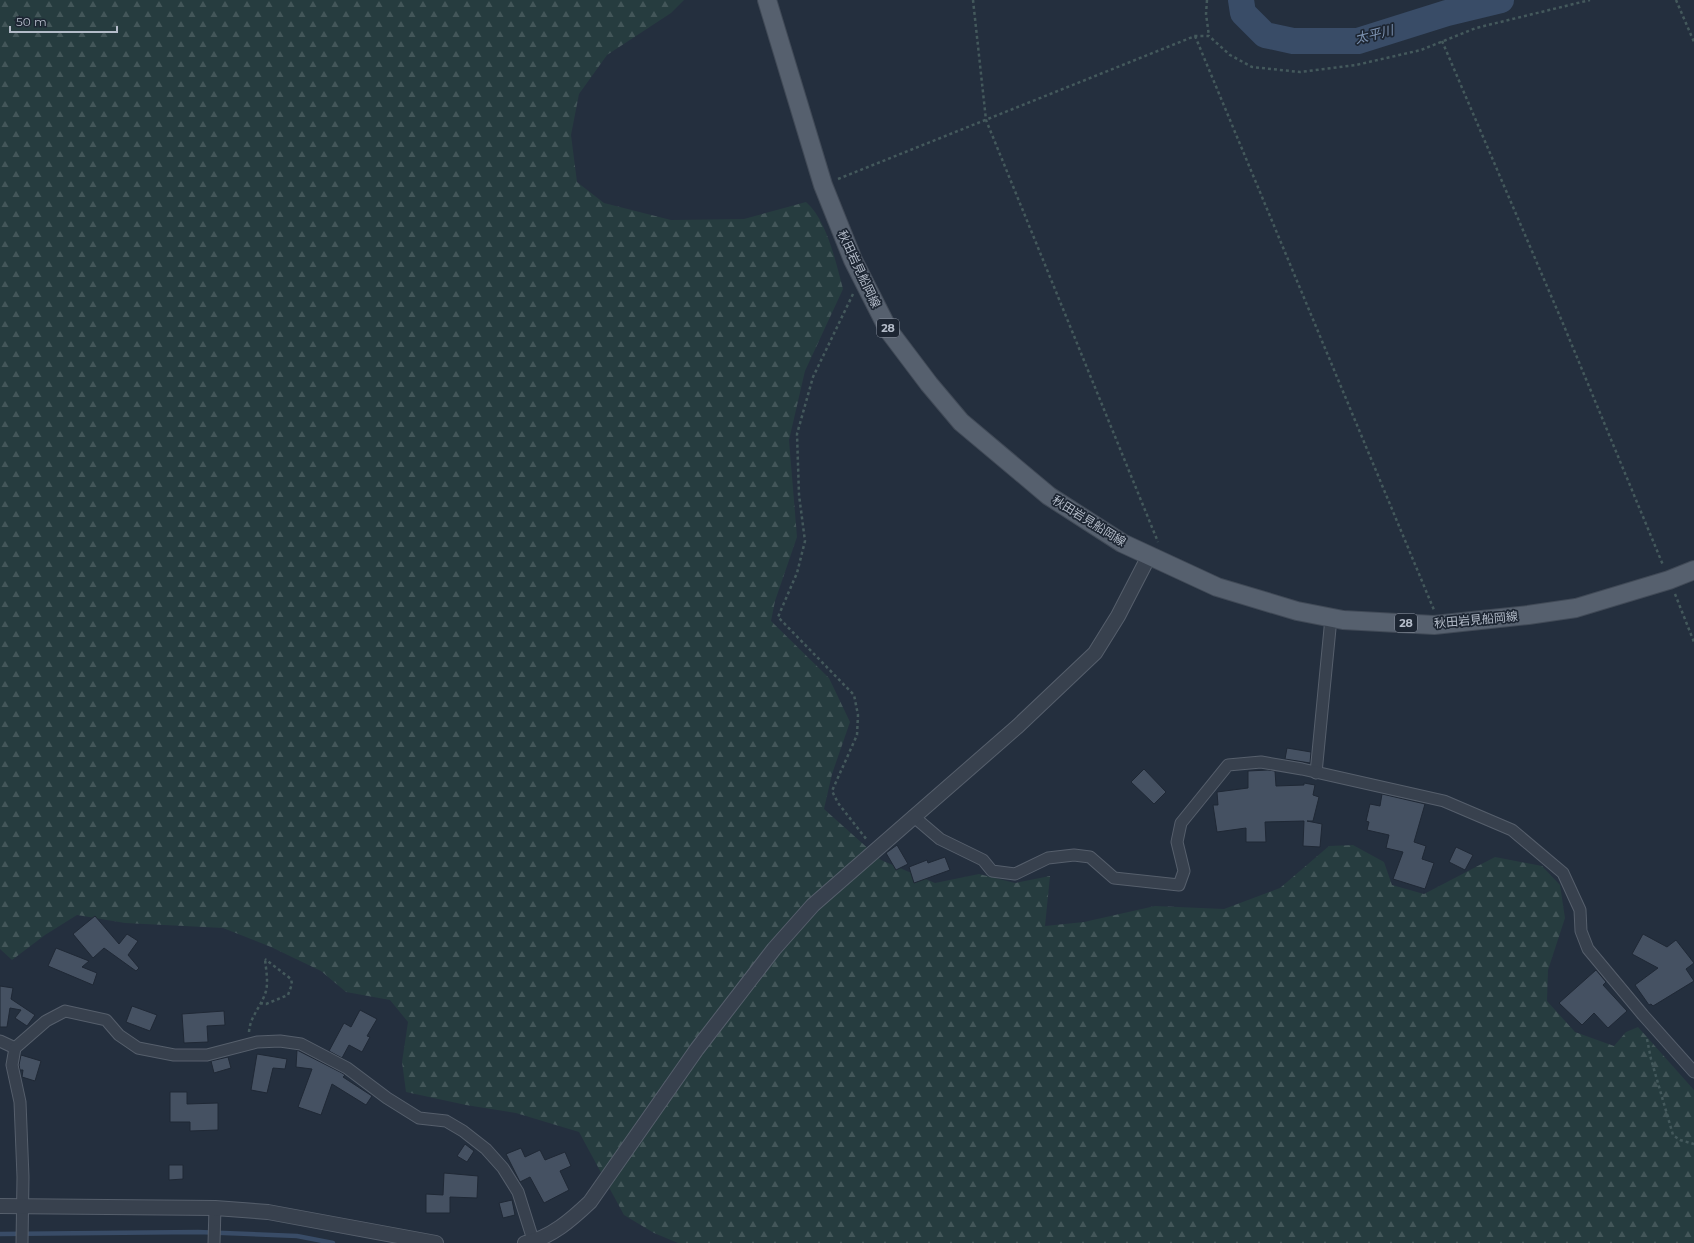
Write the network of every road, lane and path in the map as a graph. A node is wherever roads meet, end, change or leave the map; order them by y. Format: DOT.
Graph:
graph roads {
  1 [pos="767,0"];
  2 [pos="974,0"];
  3 [pos="1207,0"];
  4 [pos="1590,0"];
  5 [pos="1676,0"];
  6 [pos="1196,36"];
  7 [pos="1209,36"];
  8 [pos="1442,41"];
  9 [pos="1694,42"];
  10 [pos="986,120"];
  11 [pos="822,185"];
  12 [pos="862,277"];
  13 [pos="1149,556"];
  14 [pos="1166,563"];
  15 [pos="1694,570"];
  16 [pos="1670,580"];
  17 [pos="1331,618"];
  18 [pos="1440,624"];
  19 [pos="1694,642"];
  20 [pos="1316,773"];
  21 [pos="913,816"];
  22 [pos="874,850"];
  23 [pos="260,1003"];
  24 [pos="1643,1015"];
  25 [pos="249,1026"];
  26 [pos="0,1041"];
  27 [pos="15,1048"];
  28 [pos="1694,1072"];
  29 [pos="1694,1144"];
  30 [pos="0,1206"];
  31 [pos="23,1206"];
  32 [pos="215,1208"];
  33 [pos="22,1242"];
  34 [pos="531,1242"];
  35 [pos="214,1243"];
  36 [pos="436,1243"];
  1 -- 11 [label="main road, 秋田岩見船岡線 / 28"];
  2 -- 10 [label="path"];
  3 -- 7 [label="path"];
  4 -- 8 [label="path"];
  5 -- 9 [label="path"];
  6 -- 7 [label="path"];
  6 -- 10 [label="path"];
  6 -- 18 [label="path"];
  7 -- 8 [label="path"];
  8 -- 16 [label="path"];
  10 -- 11 [label="path"];
  10 -- 14 [label="path"];
  11 -- 12 [label="main road, 秋田岩見船岡線 / 28"];
  12 -- 13 [label="main road, 秋田岩見船岡線 / 28"];
  12 -- 22 [label="path"];
  13 -- 14 [label="main road, 秋田岩見船岡線 / 28"];
  13 -- 21 [label="street"];
  14 -- 17 [label="main road, 秋田岩見船岡線 / 28"];
  15 -- 16 [label="main road, 秋田岩見船岡線 / 28"];
  16 -- 18 [label="main road, 秋田岩見船岡線 / 28"];
  16 -- 19 [label="path"];
  17 -- 18 [label="main road, 秋田岩見船岡線 / 28"];
  17 -- 20 [label="street"];
  20 -- 21 [label="street"];
  20 -- 24 [label="street"];
  21 -- 22 [label="street"];
  22 -- 34 [label="street"];
  23 -- 23 [label="path"];
  23 -- 25 [label="path"];
  24 -- 28 [label="street"];
  24 -- 29 [label="path"];
  26 -- 27 [label="street"];
  27 -- 31 [label="street"];
  27 -- 34 [label="street"];
  30 -- 31 [label="street"];
  31 -- 32 [label="street"];
  31 -- 33 [label="street"];
  32 -- 35 [label="street"];
  32 -- 36 [label="street"];
}
